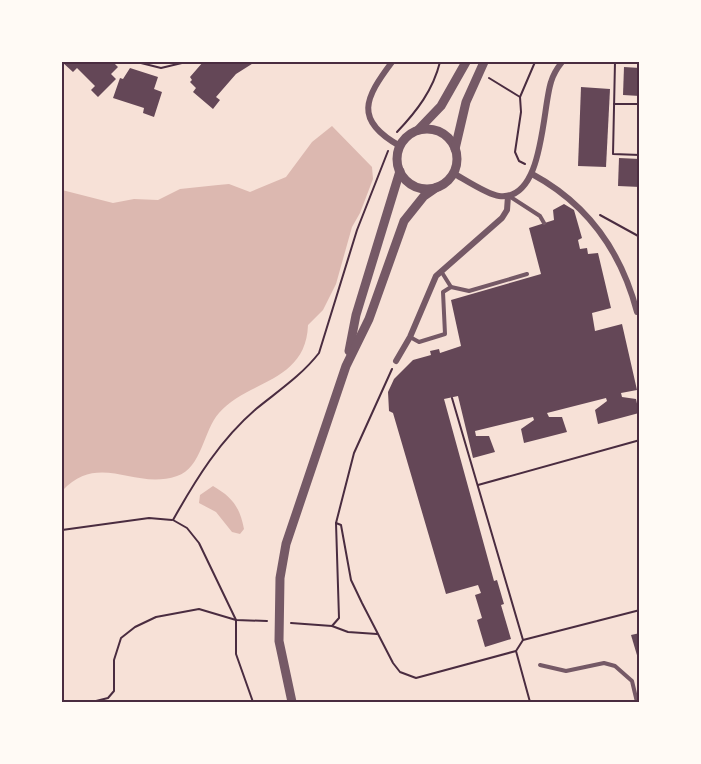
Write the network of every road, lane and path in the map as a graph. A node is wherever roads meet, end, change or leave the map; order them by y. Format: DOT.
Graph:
graph roads {
  1 [pos="137,62"];
  2 [pos="186,62"];
  3 [pos="392,62"];
  4 [pos="439,62"];
  5 [pos="466,62"];
  6 [pos="484,62"];
  7 [pos="535,62"];
  8 [pos="562,62"];
  9 [pos="615,62"];
  10 [pos="482,73"];
  11 [pos="518,97"];
  12 [pos="614,104"];
  13 [pos="639,105"];
  14 [pos="416,131"];
  15 [pos="396,144"];
  16 [pos="455,149"];
  17 [pos="639,155"];
  18 [pos="533,170"];
  19 [pos="400,171"];
  20 [pos="453,173"];
  21 [pos="437,186"];
  22 [pos="508,196"];
  23 [pos="544,223"];
  24 [pos="441,270"];
  25 [pos="527,274"];
  26 [pos="451,287"];
  27 [pos="637,312"];
  28 [pos="410,337"];
  29 [pos="639,345"];
  30 [pos="639,355"];
  31 [pos="396,361"];
  32 [pos="346,366"];
  33 [pos="452,398"];
  34 [pos="639,440"];
  35 [pos="478,485"];
  36 [pos="173,520"];
  37 [pos="336,523"];
  38 [pos="62,530"];
  39 [pos="639,610"];
  40 [pos="236,620"];
  41 [pos="267,621"];
  42 [pos="291,623"];
  43 [pos="332,626"];
  44 [pos="377,633"];
  45 [pos="523,640"];
  46 [pos="516,651"];
  47 [pos="540,665"];
  48 [pos="92,702"];
  49 [pos="253,702"];
  50 [pos="292,702"];
  51 [pos="530,702"];
  52 [pos="638,702"];
  1 -- 2 [label="path"];
  3 -- 15 [label="street"];
  4 -- 15 [label="path"];
  5 -- 14 [label="street"];
  6 -- 16 [label="street"];
  7 -- 11 [label="path"];
  8 -- 18 [label="street"];
  9 -- 12 [label="path"];
  10 -- 11 [label="path"];
  11 -- 18 [label="path"];
  12 -- 13 [label="path"];
  12 -- 17 [label="path"];
  14 -- 15 [label="street"];
  14 -- 16 [label="street"];
  15 -- 19 [label="street"];
  15 -- 36 [label="path"];
  16 -- 20 [label="street"];
  18 -- 22 [label="street"];
  18 -- 27 [label="street"];
  19 -- 21 [label="street"];
  19 -- 32 [label="street"];
  20 -- 21 [label="street"];
  20 -- 22 [label="street"];
  21 -- 32 [label="street"];
  22 -- 23 [label="lane"];
  22 -- 24 [label="street"];
  24 -- 26 [label="lane"];
  24 -- 28 [label="street"];
  25 -- 26 [label="lane"];
  26 -- 28 [label="lane"];
  28 -- 31 [label="street"];
  29 -- 30 [label="path"];
  31 -- 37 [label="path"];
  32 -- 50 [label="street"];
  33 -- 35 [label="path"];
  34 -- 35 [label="path"];
  35 -- 45 [label="path"];
  36 -- 38 [label="path"];
  36 -- 40 [label="path"];
  37 -- 43 [label="path"];
  37 -- 44 [label="path"];
  39 -- 45 [label="path"];
  40 -- 41 [label="path"];
  40 -- 48 [label="path"];
  40 -- 49 [label="path"];
  42 -- 43 [label="path"];
  43 -- 44 [label="path"];
  44 -- 46 [label="path"];
  45 -- 46 [label="path"];
  46 -- 51 [label="path"];
  47 -- 52 [label="lane"];
}
